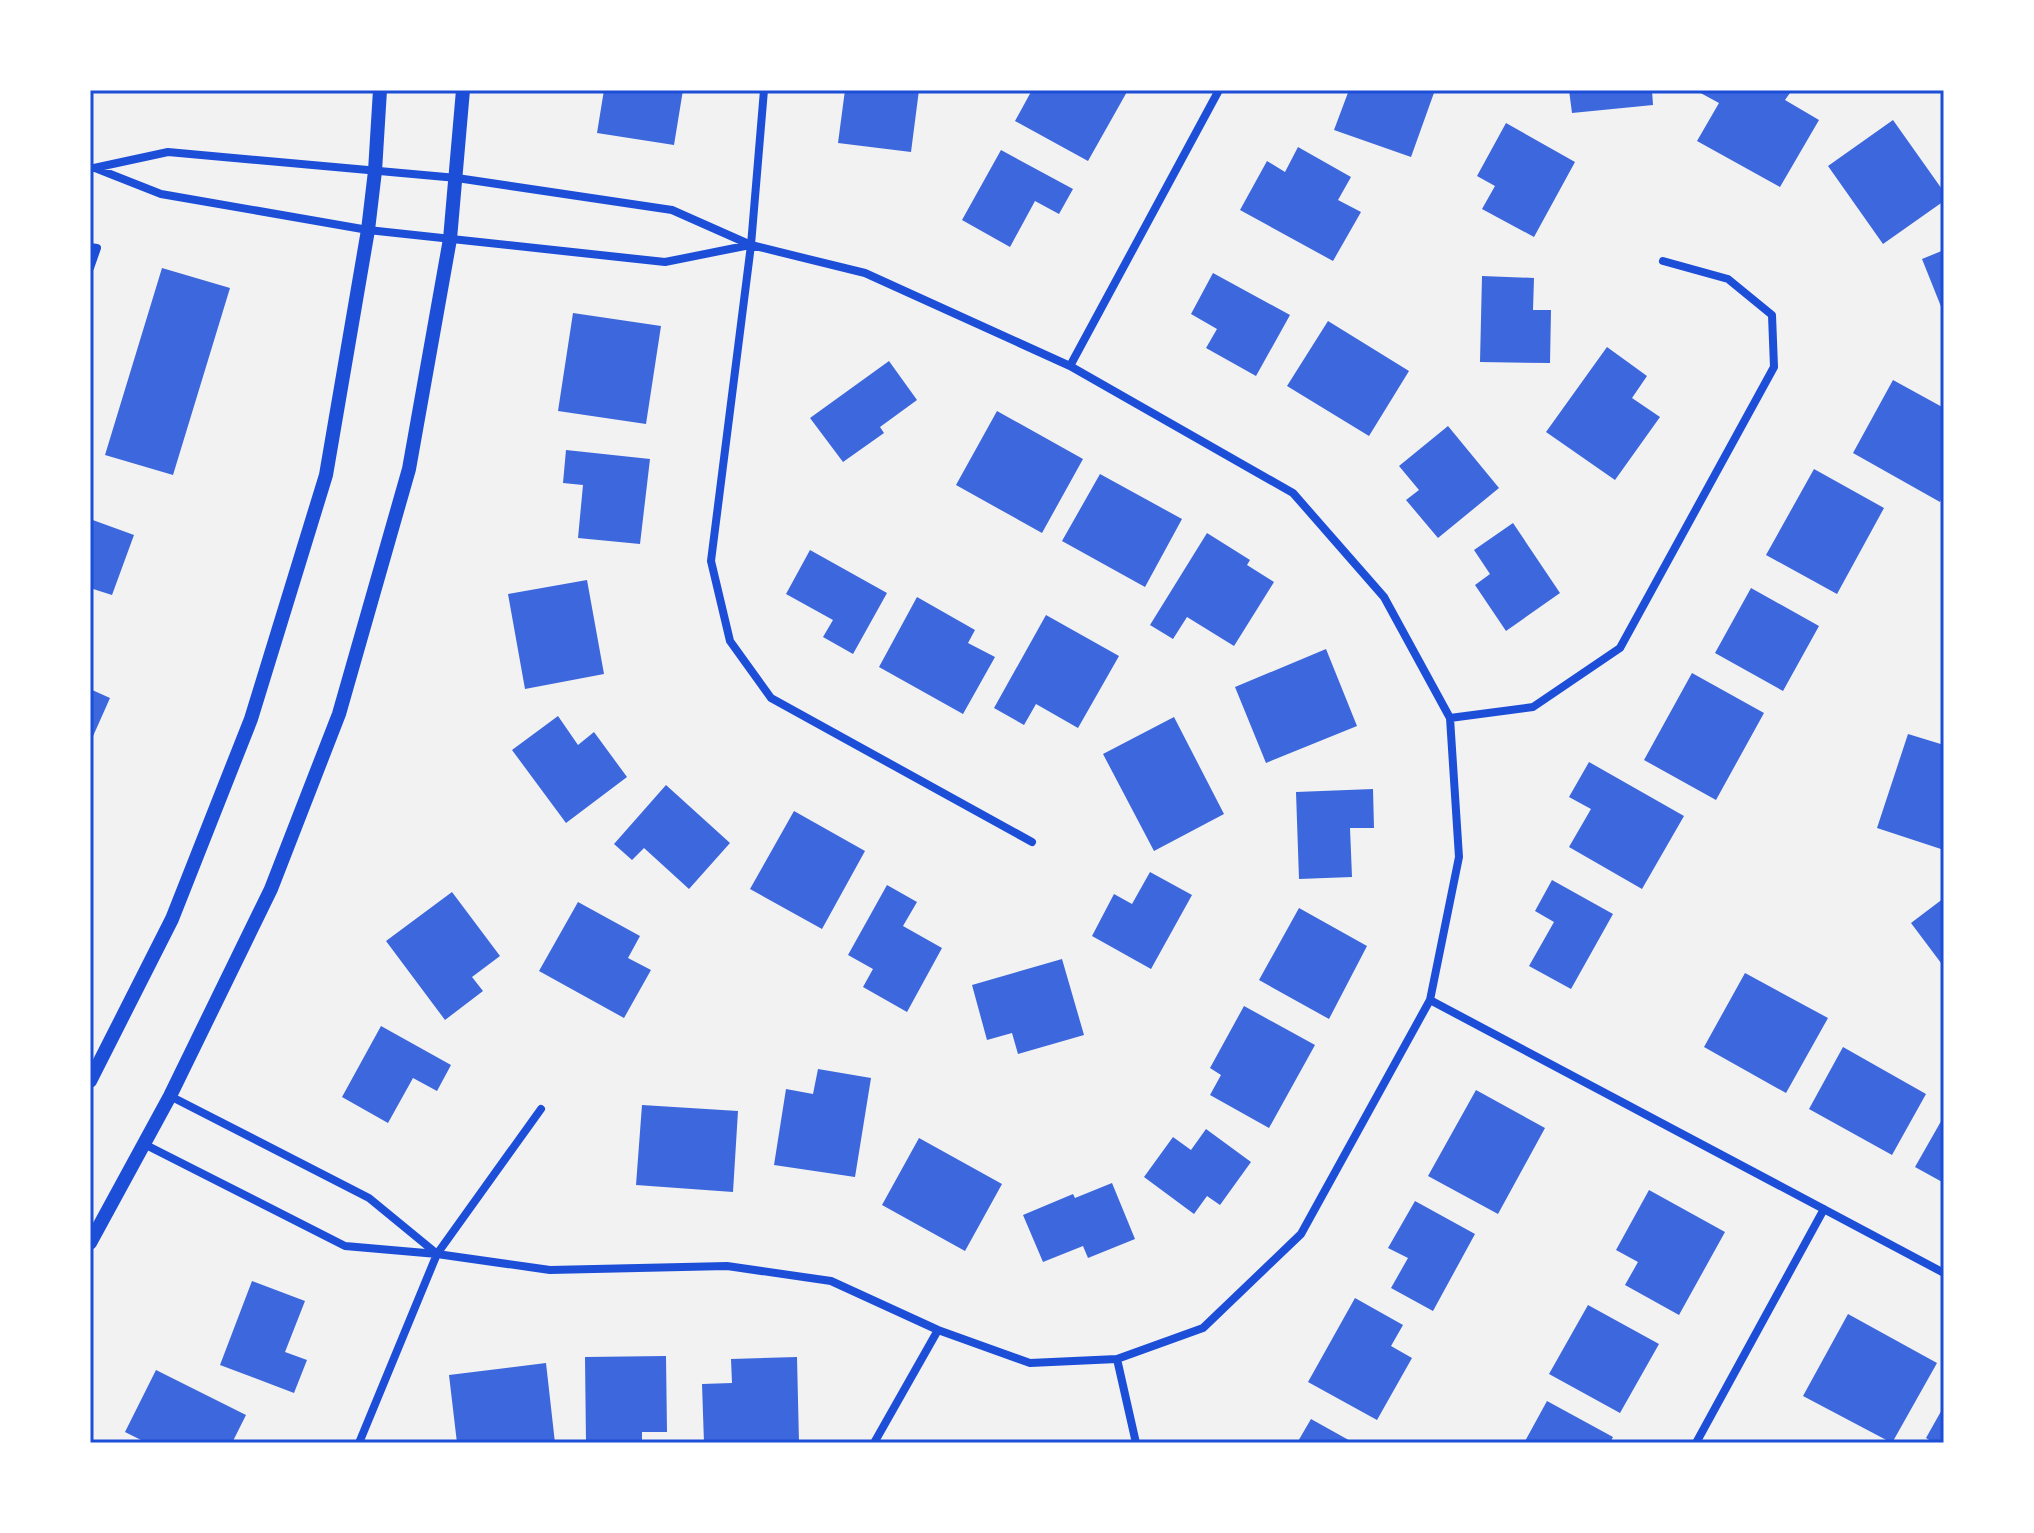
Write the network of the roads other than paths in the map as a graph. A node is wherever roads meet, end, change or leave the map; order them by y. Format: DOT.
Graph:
graph roads {
  1 [pos="380,90"];
  2 [pos="463,90"];
  3 [pos="764,90"];
  4 [pos="1219,90"];
  5 [pos="92,168"];
  6 [pos="375,171"];
  7 [pos="457,178"];
  8 [pos="368,230"];
  9 [pos="450,239"];
  10 [pos="751,245"];
  11 [pos="90,247"];
  12 [pos="1663,261"];
  13 [pos="90,268"];
  14 [pos="1070,366"];
  15 [pos="1450,718"];
  16 [pos="1032,842"];
  17 [pos="1430,1000"];
  18 [pos="90,1081"];
  19 [pos="170,1096"];
  20 [pos="541,1109"];
  21 [pos="144,1144"];
  22 [pos="1824,1209"];
  23 [pos="90,1243"];
  24 [pos="437,1254"];
  25 [pos="1944,1273"];
  26 [pos="938,1330"];
  27 [pos="1117,1359"];
  28 [pos="359,1443"];
  29 [pos="874,1443"];
  30 [pos="1136,1443"];
  31 [pos="1696,1443"];
  1 -- 6 [label="street"];
  2 -- 7 [label="street"];
  3 -- 10 [label="street"];
  4 -- 14 [label="street"];
  5 -- 6 [label="street"];
  5 -- 8 [label="street"];
  6 -- 7 [label="street"];
  6 -- 8 [label="street"];
  7 -- 9 [label="street"];
  7 -- 10 [label="street"];
  8 -- 9 [label="street"];
  8 -- 18 [label="street"];
  9 -- 10 [label="street"];
  9 -- 19 [label="street"];
  10 -- 14 [label="street"];
  10 -- 16 [label="street"];
  11 -- 13 [label="street"];
  12 -- 15 [label="street"];
  14 -- 15 [label="street"];
  15 -- 17 [label="street"];
  17 -- 22 [label="street"];
  17 -- 27 [label="street"];
  19 -- 21 [label="street"];
  19 -- 24 [label="street"];
  20 -- 24 [label="street"];
  21 -- 23 [label="street"];
  21 -- 24 [label="street"];
  22 -- 25 [label="street"];
  22 -- 31 [label="street"];
  24 -- 26 [label="street"];
  24 -- 28 [label="street"];
  26 -- 27 [label="street"];
  26 -- 29 [label="street"];
  27 -- 30 [label="street"];
}
